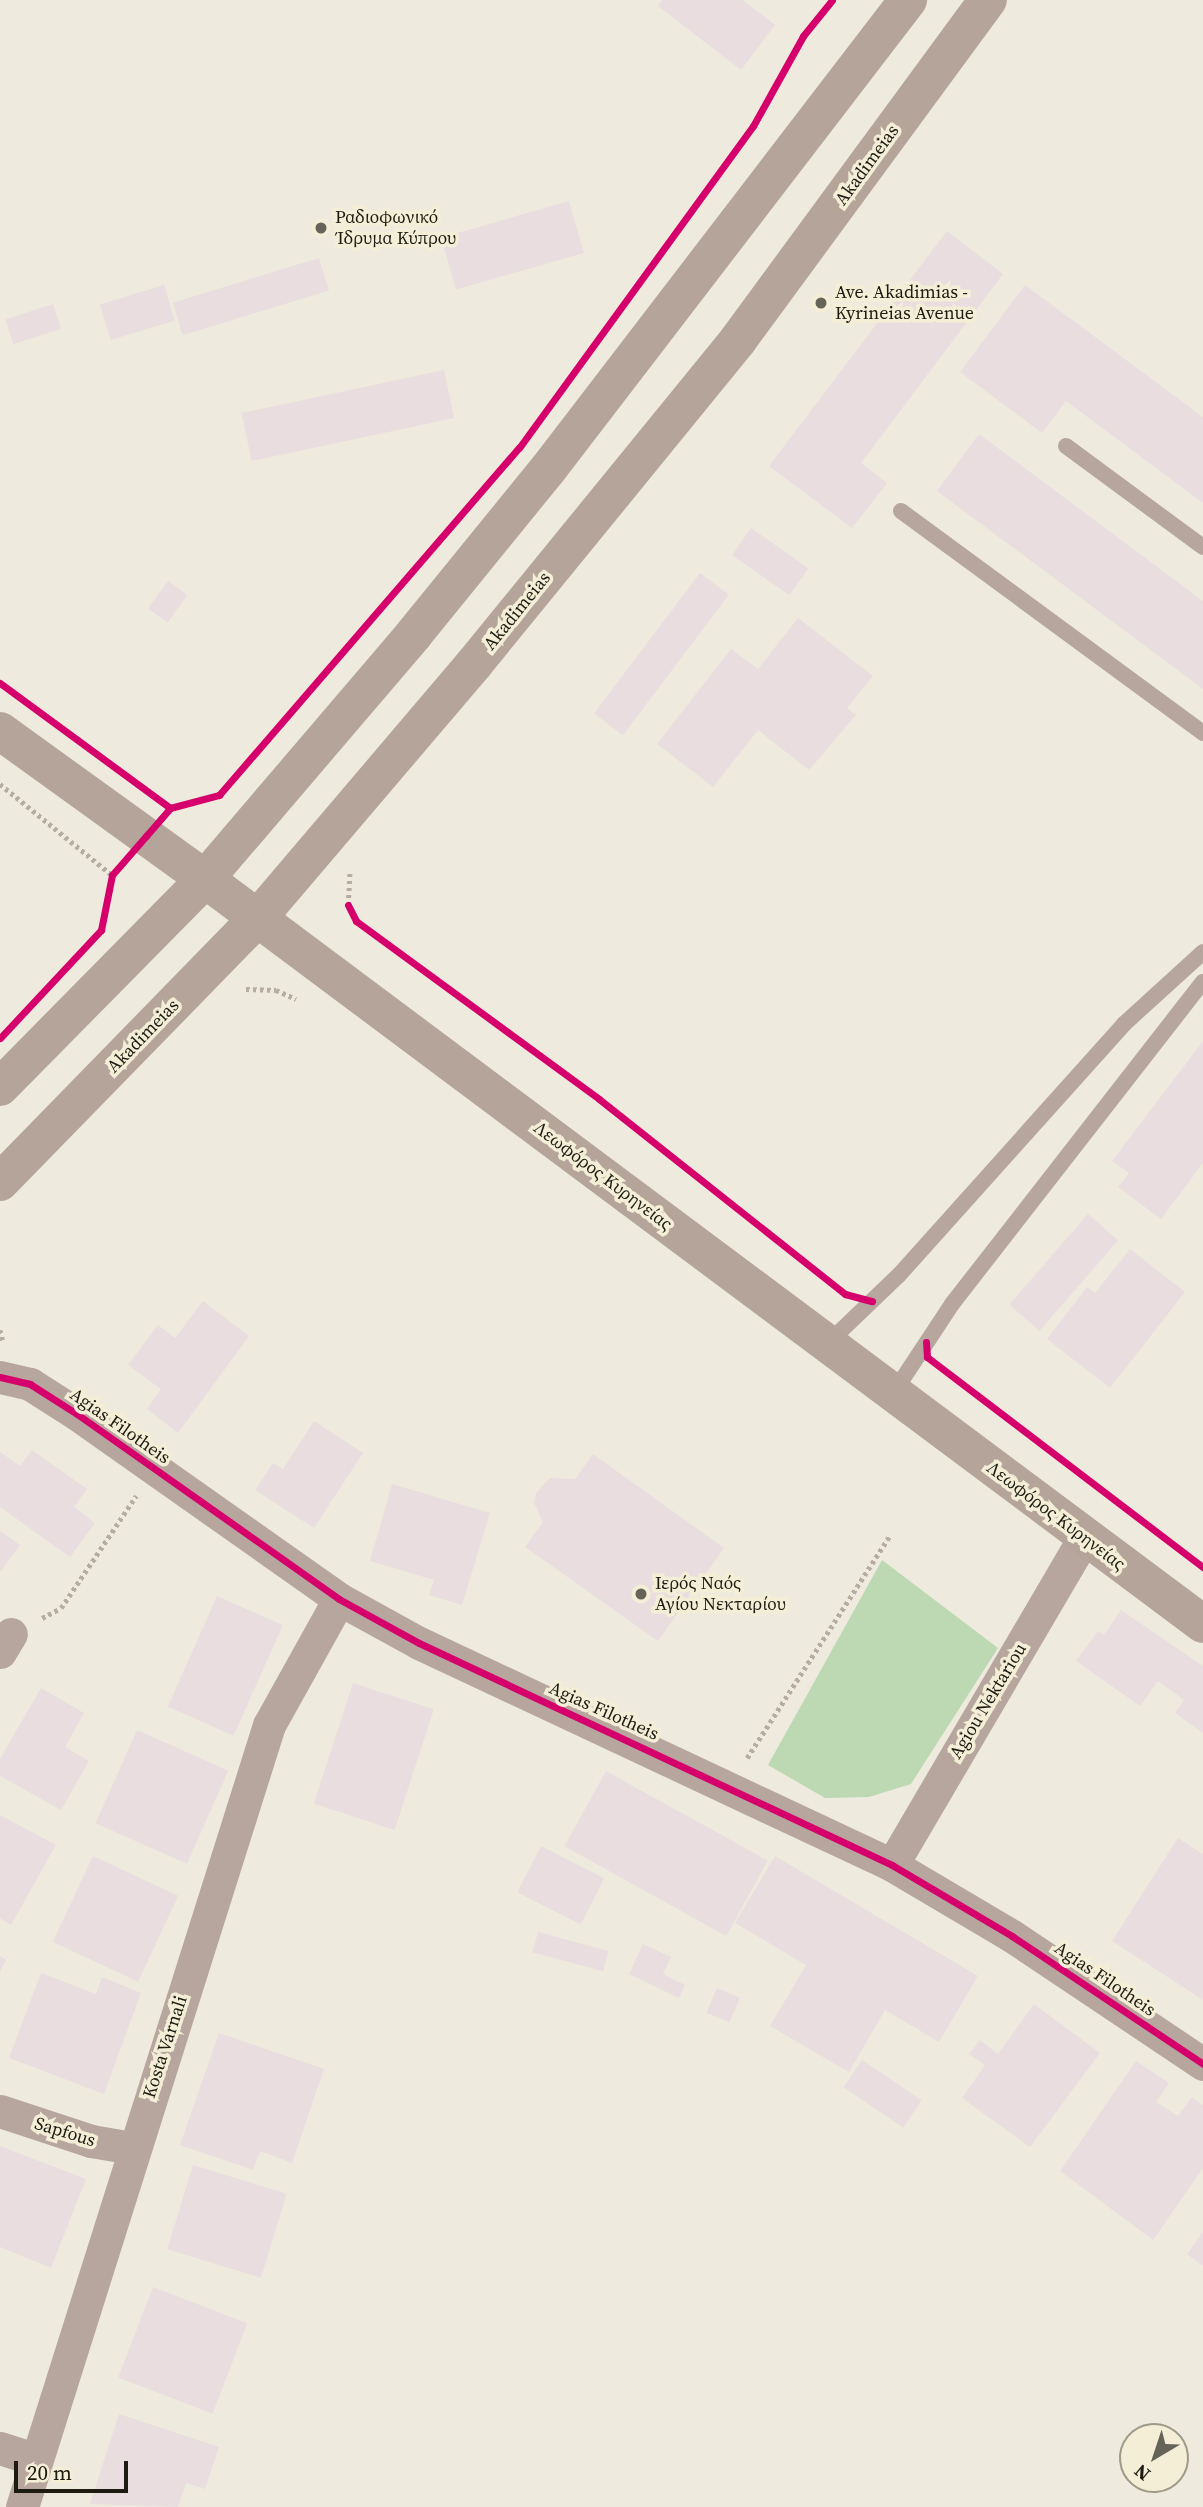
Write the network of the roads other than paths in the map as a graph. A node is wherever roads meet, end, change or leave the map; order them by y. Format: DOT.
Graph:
graph roads {
  1 [pos="908,0"];
  2 [pos="988,0"];
  3 [pos="1066,446"];
  4 [pos="901,511"];
  5 [pos="1203,547"];
  6 [pos="0,731"];
  7 [pos="1203,733"];
  8 [pos="205,878"];
  9 [pos="257,919"];
  10 [pos="1203,952"];
  11 [pos="1203,982"];
  12 [pos="0,1087"];
  13 [pos="0,1182"];
  14 [pos="828,1343"];
  15 [pos="0,1377"];
  16 [pos="894,1392"];
  17 [pos="1084,1538"];
  18 [pos="339,1599"];
  19 [pos="1203,1624"];
  20 [pos="892,1865"];
  21 [pos="1203,2064"];
  22 [pos="0,2111"];
  23 [pos="132,2148"];
  24 [pos="0,2448"];
  25 [pos="36,2460"];
  26 [pos="22,2507"];
  1 -- 8 [label="main road"];
  2 -- 9 [label="main road, Akadimeias"];
  3 -- 5 [label="lane"];
  4 -- 7 [label="lane"];
  6 -- 8 [label="main road, Λεωφόρος Κυρηνείας"];
  8 -- 9 [label="main road, Λεωφόρος Κυρηνείας"];
  8 -- 12 [label="main road"];
  9 -- 13 [label="main road, Akadimeias"];
  9 -- 14 [label="main road, Λεωφόρος Κυρηνείας"];
  10 -- 14 [label="lane"];
  11 -- 16 [label="lane"];
  14 -- 16 [label="main road, Λεωφόρος Κυρηνείας"];
  15 -- 18 [label="street, Agias Filotheis"];
  16 -- 17 [label="main road, Λεωφόρος Κυρηνείας"];
  17 -- 19 [label="main road, Λεωφόρος Κυρηνείας"];
  17 -- 20 [label="street, Agiou Nektariou"];
  18 -- 20 [label="street, Agias Filotheis"];
  18 -- 23 [label="street, Kosta Varnali"];
  20 -- 21 [label="street, Agias Filotheis"];
  22 -- 23 [label="street, Sapfous"];
  23 -- 25 [label="street, Kosta Varnali"];
  24 -- 25 [label="street"];
  25 -- 26 [label="street, Kosta Varnali"];
}
